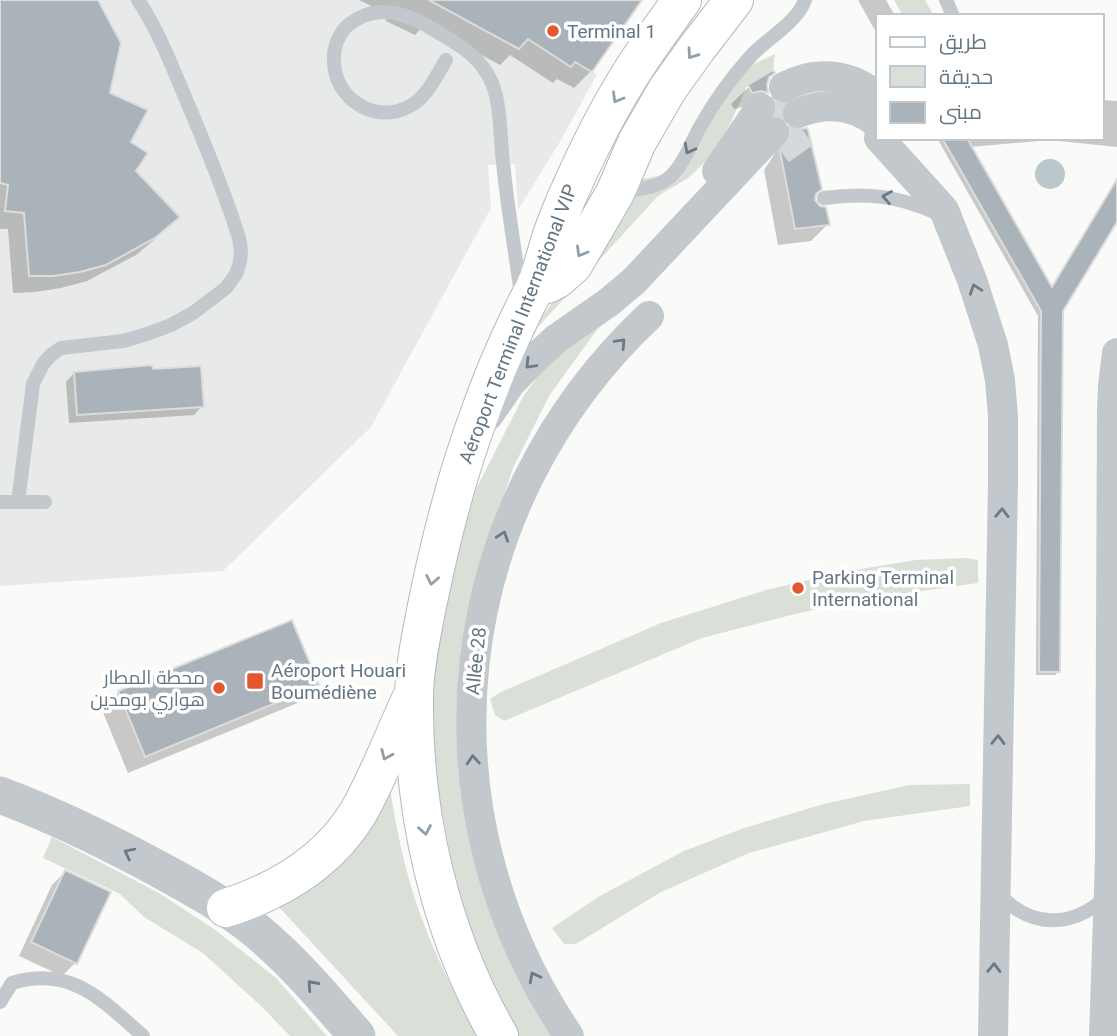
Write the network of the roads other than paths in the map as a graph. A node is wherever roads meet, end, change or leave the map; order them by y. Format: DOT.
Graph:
graph roads {
  1 [pos="138,0"];
  2 [pos="682,0"];
  3 [pos="734,0"];
  4 [pos="806,0"];
  5 [pos="446,60"];
  6 [pos="876,96"];
  7 [pos="796,108"];
  8 [pos="876,109"];
  9 [pos="876,122"];
  10 [pos="876,137"];
  11 [pos="880,140"];
  12 [pos="891,140"];
  13 [pos="902,140"];
  14 [pos="615,193"];
  15 [pos="824,198"];
  16 [pos="946,214"];
  17 [pos="656,257"];
  18 [pos="529,298"];
  19 [pos="649,316"];
  20 [pos="1117,353"];
  21 [pos="462,466"];
  22 [pos="0,502"];
  23 [pos="18,502"];
  24 [pos="45,502"];
  25 [pos="414,693"];
  26 [pos="0,795"];
  27 [pos="995,889"];
  28 [pos="1108,895"];
  29 [pos="226,908"];
  30 [pos="0,1002"];
  31 [pos="143,1036"];
  32 [pos="357,1036"];
  33 [pos="499,1036"];
  34 [pos="569,1036"];
  35 [pos="993,1036"];
  36 [pos="1104,1036"];
  1 -- 23 [label="lane"];
  2 -- 18 [label="main road, Aéroport Terminal International VIP, one-way"];
  3 -- 14 [label="main road, one-way"];
  4 -- 14 [label="lane, one-way"];
  5 -- 18 [label="lane"];
  6 -- 7 [label="street"];
  7 -- 8 [label="street"];
  7 -- 9 [label="street"];
  7 -- 10 [label="street"];
  11 -- 16 [label="street"];
  12 -- 16 [label="street"];
  13 -- 16 [label="street"];
  14 -- 18 [label="main road, one-way"];
  16 -- 15 [label="lane, one-way"];
  27 -- 16 [label="street, one-way"];
  17 -- 17 [label="street"];
  17 -- 21 [label="street, one-way"];
  18 -- 21 [label="main road, Aéroport Terminal International VIP"];
  34 -- 19 [label="street, Allée 28, one-way"];
  20 -- 28 [label="street"];
  21 -- 25 [label="main road, Aéroport Terminal International VIP, one-way"];
  22 -- 23 [label="lane"];
  23 -- 24 [label="lane"];
  25 -- 29 [label="main road, one-way"];
  25 -- 33 [label="main road, Aéroport Terminal International VIP, one-way"];
  29 -- 26 [label="street, one-way"];
  27 -- 28 [label="lane"];
  35 -- 27 [label="street, one-way"];
  28 -- 36 [label="street"];
  32 -- 29 [label="street, one-way"];
  30 -- 31 [label="lane"];
}
